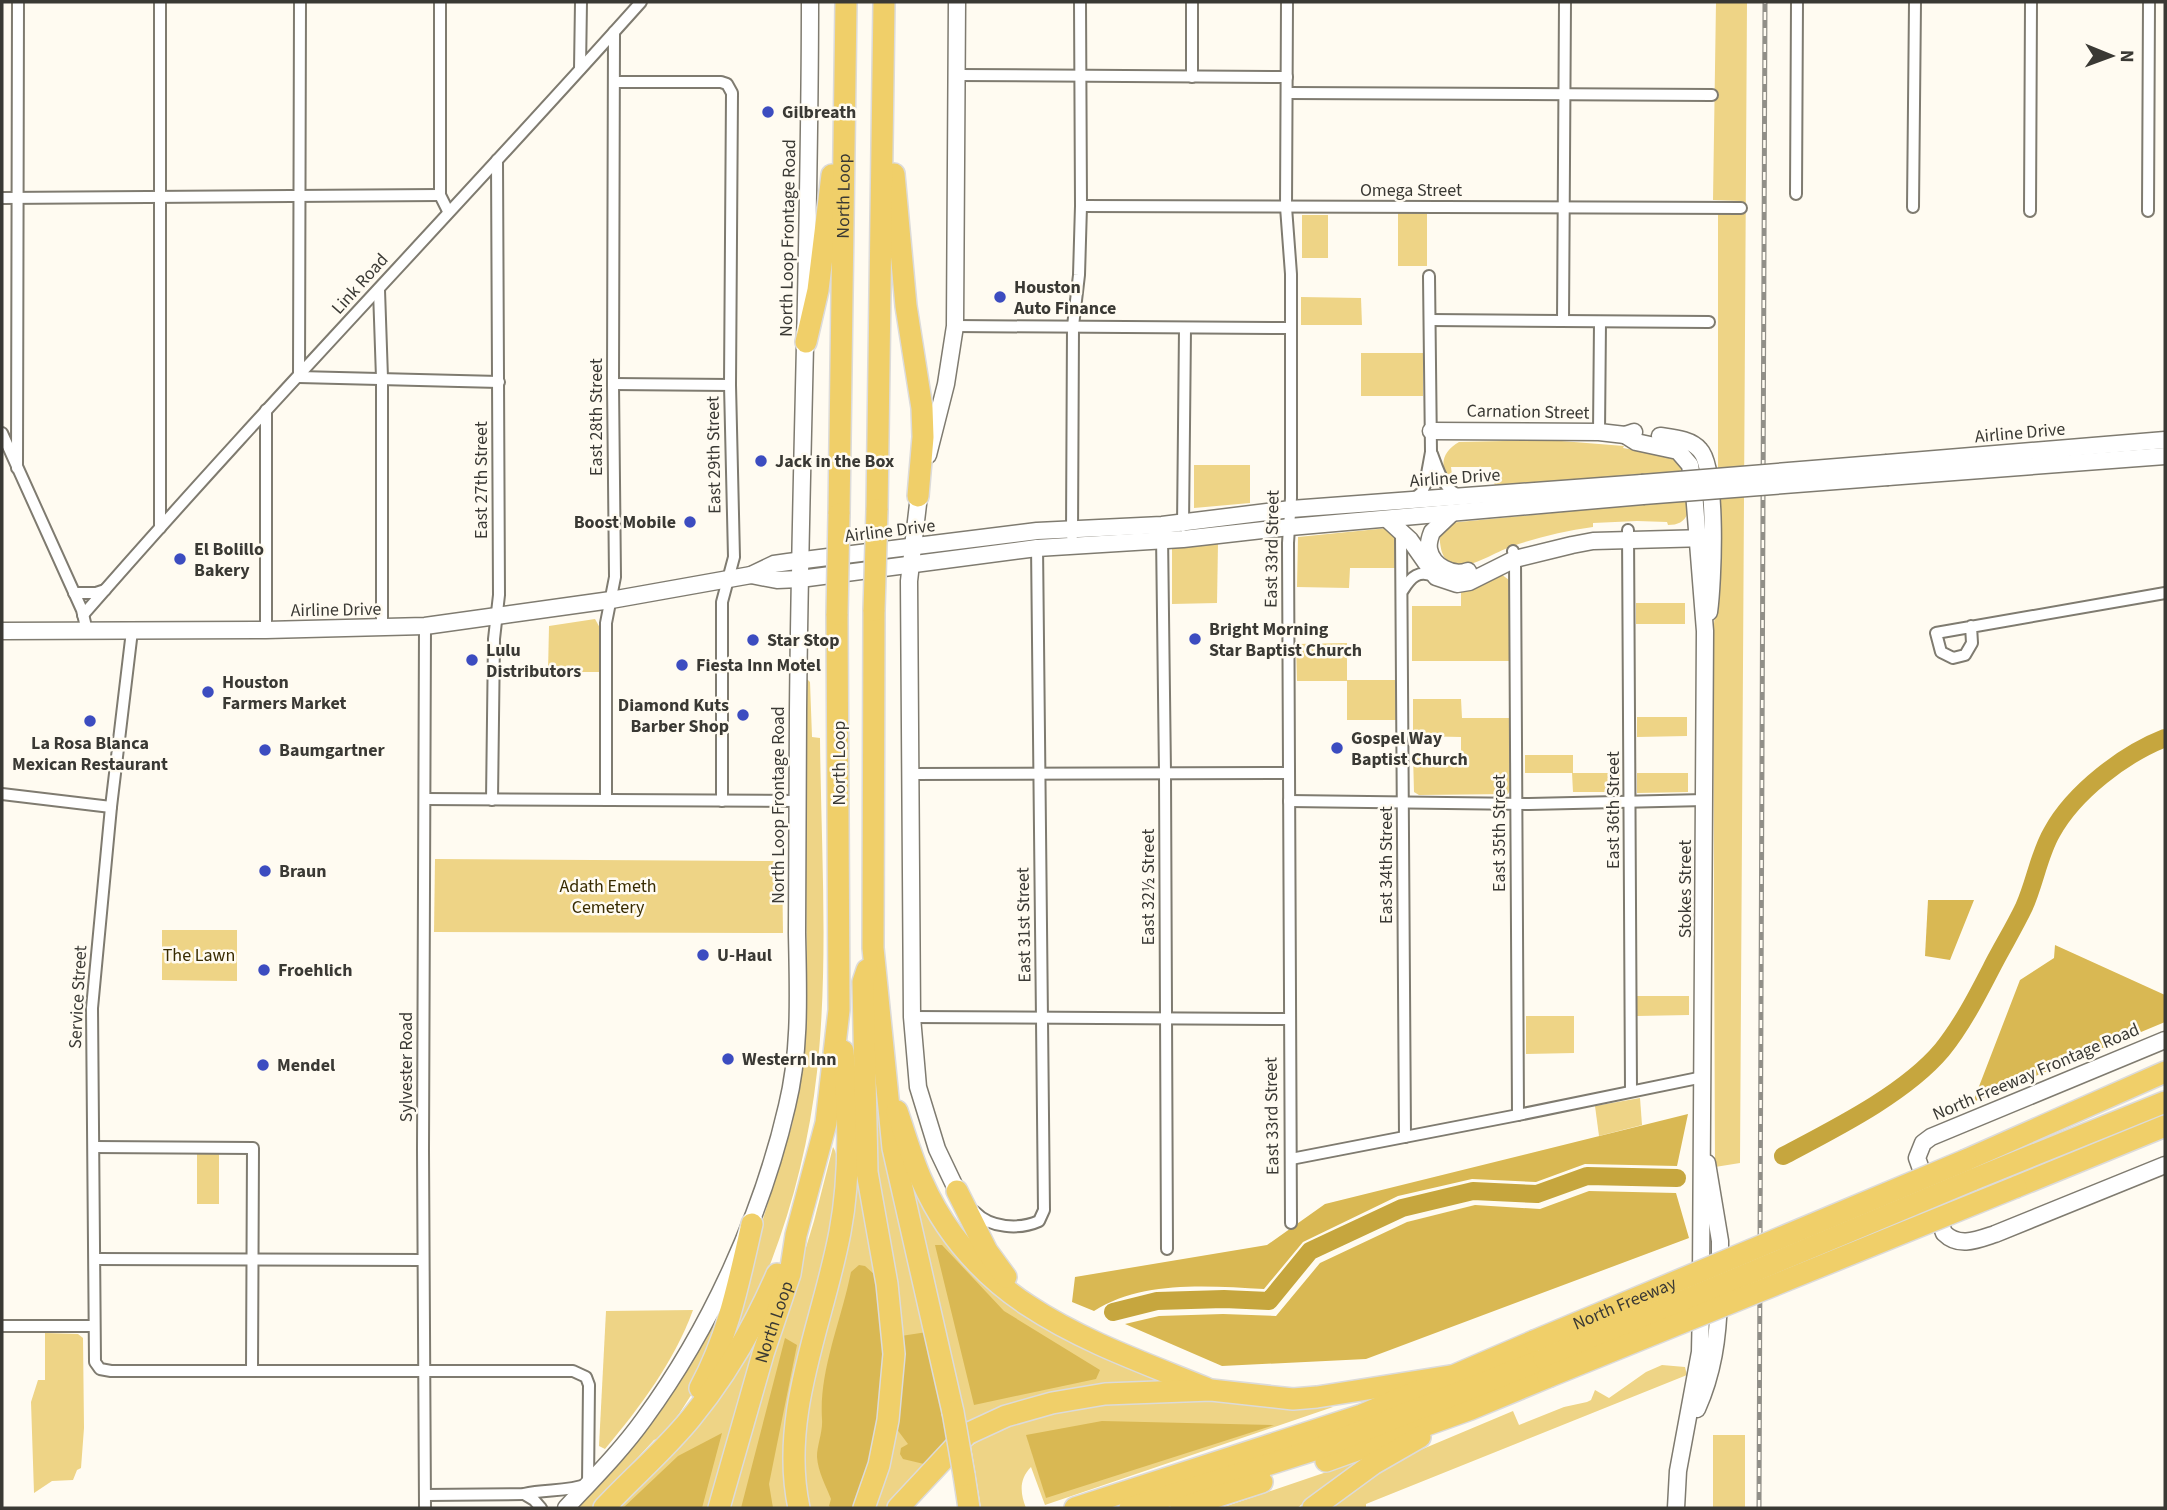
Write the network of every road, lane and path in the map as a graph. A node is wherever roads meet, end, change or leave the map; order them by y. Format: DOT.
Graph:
graph roads {
  1 [pos="18,2"];
  2 [pos="160,2"];
  3 [pos="300,2"];
  4 [pos="440,2"];
  5 [pos="581,2"];
  6 [pos="641,2"];
  7 [pos="810,2"];
  8 [pos="846,2"];
  9 [pos="884,2"];
  10 [pos="957,2"];
  11 [pos="1080,2"];
  12 [pos="1192,2"];
  13 [pos="1287,2"];
  14 [pos="1566,2"];
  15 [pos="1797,2"];
  16 [pos="1914,2"];
  17 [pos="2031,2"];
  18 [pos="2149,2"];
  19 [pos="614,32"];
  20 [pos="884,50"];
  21 [pos="580,69"];
  22 [pos="845,72"];
  23 [pos="957,75"];
  24 [pos="1080,76"];
  25 [pos="1192,76"];
  26 [pos="1287,77"];
  27 [pos="615,82"];
  28 [pos="1288,93"];
  29 [pos="1564,95"];
  30 [pos="1712,95"];
  31 [pos="497,160"];
  32 [pos="1796,194"];
  33 [pos="440,195"];
  34 [pos="299,196"];
  35 [pos="160,197"];
  36 [pos="2,198"];
  37 [pos="18,198"];
  38 [pos="1081,206"];
  39 [pos="1286,206"];
  40 [pos="1913,206"];
  41 [pos="1564,208"];
  42 [pos="1741,208"];
  43 [pos="448,211"];
  44 [pos="2030,211"];
  45 [pos="2148,211"];
  46 [pos="1429,276"];
  47 [pos="379,290"];
  48 [pos="1430,320"];
  49 [pos="1563,321"];
  50 [pos="1600,322"];
  51 [pos="1709,322"];
  52 [pos="955,326"];
  53 [pos="1073,326"];
  54 [pos="1185,328"];
  55 [pos="1290,328"];
  56 [pos="806,342"];
  57 [pos="299,377"];
  58 [pos="382,378"];
  59 [pos="499,382"];
  60 [pos="612,384"];
  61 [pos="730,384"];
  62 [pos="266,410"];
  63 [pos="1431,430"];
  64 [pos="1599,432"];
  65 [pos="2,433"];
  66 [pos="1625,435"];
  67 [pos="2165,440"];
  68 [pos="1431,452"];
  69 [pos="2165,456"];
  70 [pos="17,468"];
  71 [pos="1888,470"];
  72 [pos="1642,490"];
  73 [pos="918,496"];
  74 [pos="1469,497"];
  75 [pos="1412,501"];
  76 [pos="1290,509"];
  77 [pos="1452,512"];
  78 [pos="1387,519"];
  79 [pos="1290,527"];
  80 [pos="159,528"];
  81 [pos="1037,531"];
  82 [pos="1183,531"];
  83 [pos="1162,533"];
  84 [pos="1401,533"];
  85 [pos="1705,533"];
  86 [pos="1628,535"];
  87 [pos="1072,537"];
  88 [pos="914,548"];
  89 [pos="1037,548"];
  90 [pos="1514,555"];
  91 [pos="800,560"];
  92 [pos="912,565"];
  93 [pos="751,575"];
  94 [pos="1436,577"];
  95 [pos="728,578"];
  96 [pos="800,579"];
  97 [pos="105,590"];
  98 [pos="74,593"];
  99 [pos="1402,593"];
  100 [pos="2165,593"];
  101 [pos="611,600"];
  102 [pos="496,617"];
  103 [pos="85,623"];
  104 [pos="425,626"];
  105 [pos="1971,626"];
  106 [pos="382,628"];
  107 [pos="266,630"];
  108 [pos="2,631"];
  109 [pos="132,631"];
  110 [pos="1040,773"];
  111 [pos="1165,773"];
  112 [pos="1289,773"];
  113 [pos="910,774"];
  114 [pos="2,794"];
  115 [pos="425,799"];
  116 [pos="492,800"];
  117 [pos="606,800"];
  118 [pos="1705,800"];
  119 [pos="722,801"];
  120 [pos="798,801"];
  121 [pos="1289,801"];
  122 [pos="1403,803"];
  123 [pos="1630,803"];
  124 [pos="1517,804"];
  125 [pos="111,807"];
  126 [pos="873,948"];
  127 [pos="839,1010"];
  128 [pos="912,1017"];
  129 [pos="1166,1018"];
  130 [pos="1043,1019"];
  131 [pos="1289,1019"];
  132 [pos="2165,1040"];
  133 [pos="2165,1070"];
  134 [pos="1703,1077"];
  135 [pos="888,1083"];
  136 [pos="1631,1090"];
  137 [pos="2165,1102"];
  138 [pos="1518,1115"];
  139 [pos="2164,1127"];
  140 [pos="1405,1138"];
  141 [pos="94,1147"];
  142 [pos="1291,1159"];
  143 [pos="2165,1165"];
  144 [pos="1969,1170"];
  145 [pos="957,1191"];
  146 [pos="1291,1223"];
  147 [pos="752,1224"];
  148 [pos="796,1235"];
  149 [pos="1167,1250"];
  150 [pos="95,1259"];
  151 [pos="253,1259"];
  152 [pos="423,1260"];
  153 [pos="1029,1307"];
  154 [pos="2,1326"];
  155 [pos="94,1326"];
  156 [pos="1542,1359"];
  157 [pos="425,1370"];
  158 [pos="252,1371"];
  159 [pos="1450,1376"];
  160 [pos="1211,1390"];
  161 [pos="1471,1409"];
  162 [pos="650,1460"];
  163 [pos="588,1484"];
  164 [pos="426,1494"];
  165 [pos="524,1494"];
  166 [pos="425,1508"];
  167 [pos="541,1508"];
  168 [pos="566,1508"];
  169 [pos="604,1508"];
  170 [pos="719,1508"];
  171 [pos="800,1508"];
  172 [pos="864,1508"];
  173 [pos="898,1508"];
  174 [pos="969,1508"];
  175 [pos="1075,1508"];
  176 [pos="1130,1508"];
  177 [pos="1181,1508"];
  178 [pos="1313,1508"];
  179 [pos="1675,1508"];
  1 -- 37 [label="street"];
  2 -- 35 [label="street"];
  3 -- 34 [label="street"];
  4 -- 33 [label="street"];
  5 -- 21 [label="street"];
  6 -- 19 [label="street, Link Road"];
  7 -- 56 [label="main road, North Loop Frontage Road"];
  8 -- 22 [label="highway, North Loop"];
  9 -- 20 [label="highway, North Loop"];
  10 -- 23 [label="main road"];
  11 -- 24 [label="street"];
  12 -- 25 [label="street"];
  13 -- 26 [label="street, East 33rd Street"];
  14 -- 29 [label="street"];
  15 -- 32 [label="street"];
  16 -- 40 [label="street"];
  17 -- 44 [label="street"];
  18 -- 45 [label="street"];
  19 -- 21 [label="street, Link Road"];
  19 -- 27 [label="street, East 28th Street"];
  20 -- 73 [label="highway"];
  20 -- 126 [label="highway, North Loop, bridge"];
  21 -- 31 [label="street, Link Road"];
  22 -- 56 [label="highway"];
  22 -- 127 [label="highway, North Loop, bridge"];
  23 -- 24 [label="street"];
  23 -- 52 [label="main road"];
  24 -- 25 [label="street"];
  24 -- 38 [label="street"];
  25 -- 26 [label="street"];
  26 -- 28 [label="street, East 33rd Street"];
  27 -- 60 [label="street, East 28th Street"];
  27 -- 61 [label="street, East 29th Street"];
  28 -- 29 [label="street"];
  28 -- 39 [label="street, East 33rd Street"];
  29 -- 30 [label="street"];
  29 -- 41 [label="street"];
  31 -- 43 [label="street, Link Road"];
  31 -- 59 [label="street, East 27th Street"];
  33 -- 34 [label="street"];
  33 -- 43 [label="street"];
  34 -- 35 [label="street"];
  34 -- 57 [label="street"];
  35 -- 37 [label="street"];
  35 -- 80 [label="street"];
  36 -- 37 [label="street"];
  37 -- 70 [label="street"];
  38 -- 39 [label="street, Omega Street"];
  38 -- 53 [label="street"];
  39 -- 41 [label="street, Omega Street"];
  39 -- 55 [label="street, East 33rd Street"];
  41 -- 42 [label="street, Omega Street"];
  41 -- 49 [label="street"];
  43 -- 47 [label="street, Link Road"];
  46 -- 48 [label="street"];
  47 -- 57 [label="street, Link Road"];
  47 -- 58 [label="street"];
  48 -- 49 [label="street"];
  48 -- 63 [label="street"];
  49 -- 50 [label="street"];
  50 -- 51 [label="street"];
  50 -- 64 [label="street"];
  52 -- 53 [label="street"];
  52 -- 73 [label="main road"];
  53 -- 54 [label="street"];
  53 -- 87 [label="street"];
  54 -- 55 [label="street"];
  54 -- 82 [label="street"];
  55 -- 76 [label="street, East 33rd Street"];
  56 -- 91 [label="main road, North Loop Frontage Road"];
  57 -- 58 [label="street"];
  57 -- 62 [label="street, Link Road"];
  58 -- 59 [label="street"];
  58 -- 106 [label="street"];
  59 -- 102 [label="street, East 27th Street"];
  60 -- 61 [label="street"];
  60 -- 101 [label="street, East 28th Street"];
  61 -- 95 [label="street, East 29th Street"];
  62 -- 80 [label="street, Link Road"];
  62 -- 107 [label="street"];
  63 -- 64 [label="main road, Carnation Street"];
  63 -- 68 [label="street"];
  64 -- 66 [label="main road, Carnation Street"];
  65 -- 70 [label="street"];
  66 -- 85 [label="main road, Stokes Street"];
  67 -- 71 [label="main road, Airline Drive"];
  68 -- 74 [label="street"];
  68 -- 75 [label="street"];
  69 -- 71 [label="main road, Airline Drive"];
  70 -- 98 [label="street"];
  71 -- 72 [label="main road, Airline Drive, bridge"];
  72 -- 74 [label="main road, Airline Drive"];
  72 -- 77 [label="main road, Airline Drive"];
  73 -- 88 [label="main road"];
  74 -- 75 [label="main road, Airline Drive"];
  75 -- 76 [label="main road, Airline Drive"];
  76 -- 79 [label="street, East 33rd Street"];
  76 -- 82 [label="main road, Airline Drive"];
  77 -- 78 [label="main road, Airline Drive"];
  77 -- 90 [label="main road, Airline Drive"];
  78 -- 79 [label="main road, Airline Drive"];
  78 -- 84 [label="main road"];
  79 -- 82 [label="main road, Airline Drive"];
  79 -- 112 [label="street, East 33rd Street"];
  80 -- 97 [label="street, Link Road"];
  81 -- 87 [label="main road, Airline Drive"];
  81 -- 88 [label="main road, Airline Drive"];
  81 -- 89 [label="street, East 31st Street"];
  82 -- 83 [label="main road, Airline Drive"];
  83 -- 87 [label="main road, Airline Drive"];
  83 -- 111 [label="street, East 32½ Street"];
  84 -- 94 [label="main road"];
  84 -- 99 [label="street, East 34th Street"];
  85 -- 86 [label="main road, Airline Drive"];
  85 -- 118 [label="main road, Stokes Street"];
  86 -- 90 [label="main road, Airline Drive"];
  86 -- 123 [label="street, East 36th Street"];
  87 -- 89 [label="main road, Airline Drive"];
  88 -- 91 [label="main road, Airline Drive"];
  88 -- 92 [label="main road"];
  89 -- 92 [label="main road, Airline Drive"];
  89 -- 110 [label="street, East 31st Street"];
  90 -- 94 [label="main road, Airline Drive"];
  90 -- 124 [label="street, East 35th Street"];
  91 -- 93 [label="main road, Airline Drive"];
  91 -- 96 [label="main road, North Loop Frontage Road"];
  92 -- 96 [label="main road, Airline Drive"];
  92 -- 113 [label="main road"];
  93 -- 95 [label="main road, Airline Drive"];
  93 -- 96 [label="main road, Airline Drive"];
  94 -- 99 [label="street"];
  95 -- 101 [label="main road, Airline Drive"];
  95 -- 119 [label="street, East 29th Street"];
  96 -- 120 [label="main road, North Loop Frontage Road"];
  97 -- 98 [label="street"];
  97 -- 103 [label="street, Link Road"];
  98 -- 103 [label="street"];
  99 -- 122 [label="street, East 34th Street"];
  100 -- 105 [label="street"];
  101 -- 102 [label="main road, Airline Drive"];
  101 -- 117 [label="street, East 28th Street"];
  102 -- 104 [label="main road, Airline Drive"];
  102 -- 116 [label="street, East 27th Street"];
  103 -- 108 [label="main road, Airline Drive"];
  103 -- 109 [label="main road, Airline Drive"];
  104 -- 106 [label="main road, Airline Drive"];
  104 -- 115 [label="street, Sylvester Road"];
  105 -- 105 [label="street"];
  106 -- 107 [label="main road, Airline Drive"];
  107 -- 109 [label="main road, Airline Drive"];
  109 -- 125 [label="street, Service Street"];
  110 -- 111 [label="street"];
  110 -- 113 [label="street"];
  110 -- 130 [label="street, East 31st Street"];
  111 -- 112 [label="street"];
  111 -- 129 [label="street, East 32½ Street"];
  112 -- 121 [label="street, East 33rd Street"];
  113 -- 128 [label="main road"];
  114 -- 125 [label="street"];
  115 -- 116 [label="street"];
  115 -- 152 [label="street, Sylvester Road"];
  116 -- 117 [label="street"];
  117 -- 119 [label="street"];
  118 -- 123 [label="street"];
  118 -- 134 [label="main road, Stokes Street"];
  119 -- 120 [label="street"];
  120 -- 147 [label="main road, North Loop Frontage Road"];
  121 -- 122 [label="street"];
  121 -- 131 [label="street, East 33rd Street"];
  122 -- 124 [label="street"];
  122 -- 140 [label="street, East 34th Street"];
  123 -- 124 [label="street"];
  123 -- 136 [label="street, East 36th Street"];
  124 -- 138 [label="street, East 35th Street"];
  125 -- 141 [label="street, Service Street"];
  126 -- 135 [label="highway, North Loop"];
  126 -- 172 [label="highway"];
  127 -- 148 [label="highway, North Loop"];
  127 -- 171 [label="highway"];
  128 -- 130 [label="street"];
  128 -- 145 [label="main road"];
  129 -- 130 [label="street"];
  129 -- 131 [label="street"];
  129 -- 149 [label="street, East 32½ Street"];
  130 -- 145 [label="street, East 31st Street"];
  131 -- 142 [label="street, East 33rd Street"];
  132 -- 143 [label="main road, North Freeway Frontage Road"];
  133 -- 144 [label="highway, North Freeway"];
  134 -- 136 [label="street"];
  134 -- 179 [label="main road, Stokes Street"];
  135 -- 153 [label="highway"];
  135 -- 174 [label="highway, North Loop, bridge"];
  136 -- 138 [label="street"];
  137 -- 144 [label="highway, North Freeway"];
  138 -- 140 [label="street"];
  139 -- 156 [label="highway, North Freeway, bridge"];
  140 -- 142 [label="street"];
  141 -- 150 [label="street, Service Street"];
  141 -- 151 [label="street"];
  142 -- 146 [label="street, East 33rd Street"];
  144 -- 156 [label="highway, North Freeway, bridge"];
  145 -- 153 [label="highway"];
  147 -- 162 [label="highway"];
  147 -- 163 [label="main road"];
  148 -- 162 [label="highway"];
  148 -- 170 [label="highway, North Loop"];
  150 -- 151 [label="street"];
  150 -- 155 [label="street, Service Street"];
  151 -- 152 [label="street"];
  151 -- 158 [label="street"];
  152 -- 157 [label="street, Sylvester Road"];
  153 -- 160 [label="highway"];
  154 -- 155 [label="street"];
  155 -- 158 [label="street, Service Street"];
  156 -- 159 [label="highway, North Freeway"];
  156 -- 161 [label="highway, North Freeway"];
  156 -- 176 [label="highway, North Freeway"];
  157 -- 158 [label="street"];
  157 -- 163 [label="street"];
  157 -- 164 [label="street, Sylvester Road"];
  159 -- 160 [label="highway"];
  159 -- 175 [label="highway, North Freeway"];
  160 -- 173 [label="highway"];
  161 -- 177 [label="highway, North Freeway"];
  161 -- 178 [label="highway"];
  162 -- 169 [label="highway"];
  163 -- 165 [label="street"];
  163 -- 168 [label="main road"];
  164 -- 165 [label="street"];
  164 -- 166 [label="street, Sylvester Road"];
  165 -- 167 [label="street"];
}
